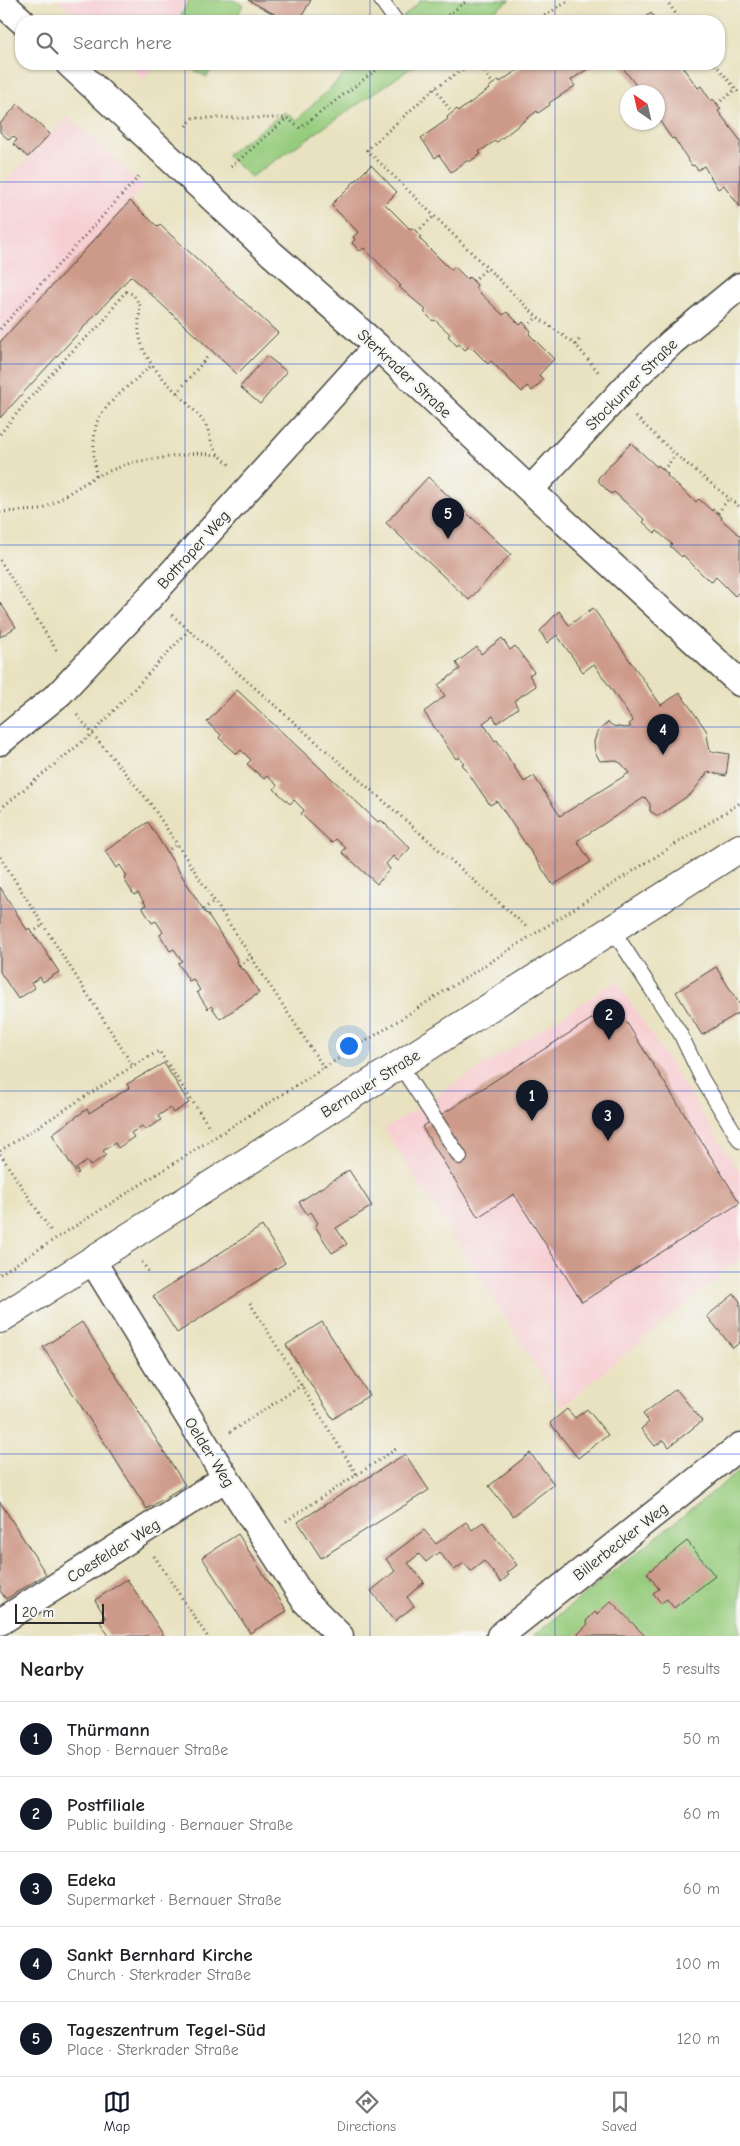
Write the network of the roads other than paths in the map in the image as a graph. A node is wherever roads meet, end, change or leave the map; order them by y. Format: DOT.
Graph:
graph roads {
  1 [pos="381,0"];
  2 [pos="0,1"];
  3 [pos="15,15"];
  4 [pos="392,15"];
  5 [pos="74,70"];
  6 [pos="740,286"];
  7 [pos="377,346"];
  8 [pos="530,490"];
  9 [pos="740,683"];
  10 [pos="0,742"];
  11 [pos="740,848"];
  12 [pos="612,929"];
  13 [pos="400,1064"];
  14 [pos="740,1141"];
  15 [pos="460,1157"];
  16 [pos="92,1260"];
  17 [pos="0,1318"];
  18 [pos="740,1446"];
  19 [pos="226,1478"];
  20 [pos="0,1622"];
  21 [pos="340,1636"];
  22 [pos="500,1636"];
  1 -- 4 [label="lane"];
  2 -- 3 [label="street"];
  5 -- 7 [label="street, Sterkrader Straße"];
  6 -- 8 [label="street, Stockumer Straße"];
  7 -- 8 [label="street, Sterkrader Straße"];
  7 -- 10 [label="street, Bottroper Weg"];
  8 -- 9 [label="street, Sterkrader Straße"];
  11 -- 12 [label="main road, Bernauer Straße"];
  12 -- 13 [label="main road, Bernauer Straße"];
  12 -- 14 [label="lane"];
  13 -- 15 [label="lane"];
  13 -- 16 [label="main road, Bernauer Straße"];
  16 -- 17 [label="main road, Bernauer Straße"];
  16 -- 19 [label="street, Oelder Weg"];
  18 -- 22 [label="street, Billerbecker Weg"];
  19 -- 20 [label="street, Coesfelder Weg"];
  19 -- 21 [label="street, Oelder Weg"];
}
